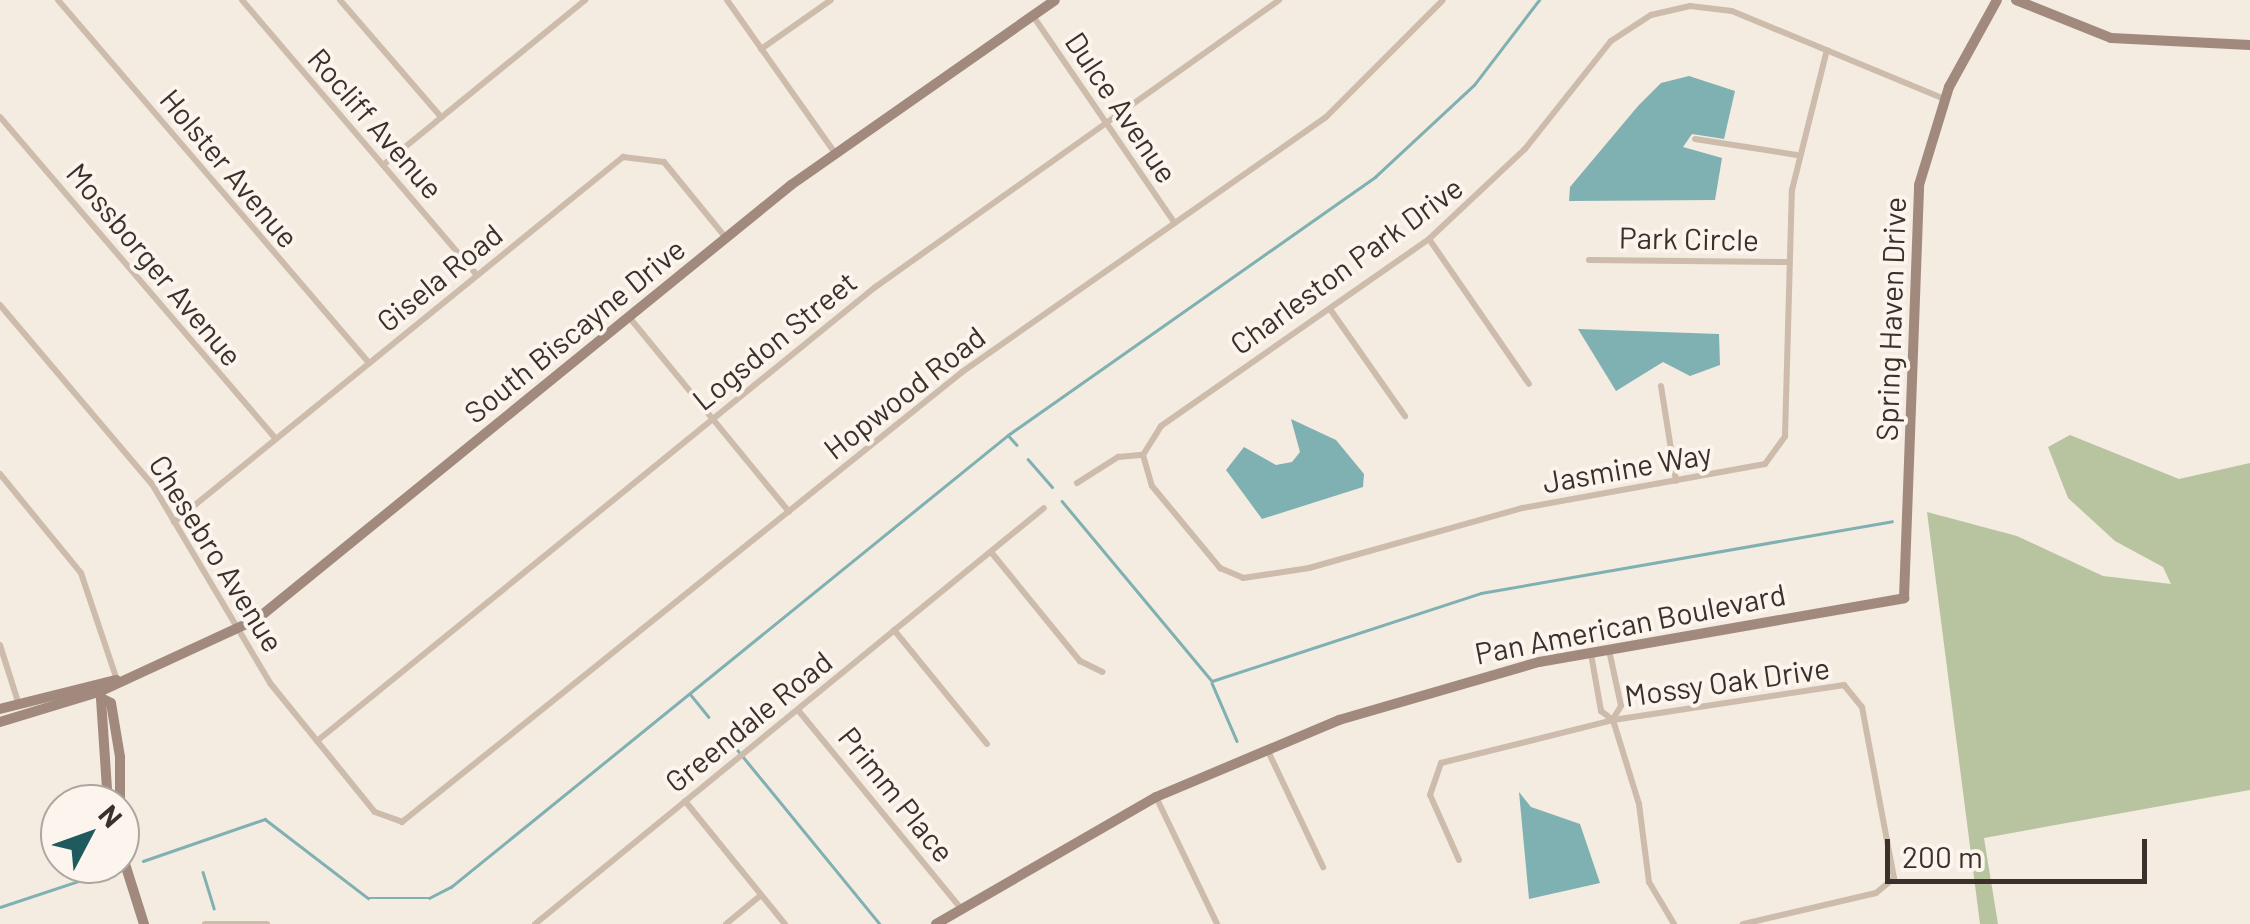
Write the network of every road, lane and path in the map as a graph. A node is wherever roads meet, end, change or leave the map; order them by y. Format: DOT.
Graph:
graph roads {
  1 [pos="58,0"];
  2 [pos="242,0"];
  3 [pos="340,0"];
  4 [pos="585,0"];
  5 [pos="727,0"];
  6 [pos="831,0"];
  7 [pos="1055,0"];
  8 [pos="1279,0"];
  9 [pos="1442,0"];
  10 [pos="1996,0"];
  11 [pos="2016,0"];
  12 [pos="1690,3"];
  13 [pos="1033,16"];
  14 [pos="2250,45"];
  15 [pos="761,49"];
  16 [pos="1827,50"];
  17 [pos="1944,99"];
  18 [pos="0,117"];
  19 [pos="441,117"];
  20 [pos="1106,124"];
  21 [pos="1695,139"];
  22 [pos="834,153"];
  23 [pos="1797,155"];
  24 [pos="383,165"];
  25 [pos="1175,223"];
  26 [pos="726,238"];
  27 [pos="1428,239"];
  28 [pos="1588,260"];
  29 [pos="1789,262"];
  30 [pos="477,275"];
  31 [pos="0,305"];
  32 [pos="1330,309"];
  33 [pos="629,317"];
  34 [pos="369,364"];
  35 [pos="1529,384"];
  36 [pos="1660,386"];
  37 [pos="1404,416"];
  38 [pos="712,420"];
  39 [pos="276,439"];
  40 [pos="1142,455"];
  41 [pos="0,474"];
  42 [pos="1676,480"];
  43 [pos="1077,483"];
  44 [pos="1044,508"];
  45 [pos="789,512"];
  46 [pos="174,522"];
  47 [pos="991,552"];
  48 [pos="1906,595"];
  49 [pos="894,630"];
  50 [pos="238,631"];
  51 [pos="0,645"];
  52 [pos="1609,647"];
  53 [pos="1590,651"];
  54 [pos="1103,672"];
  55 [pos="117,680"];
  56 [pos="98,690"];
  57 [pos="0,710"];
  58 [pos="21,710"];
  59 [pos="798,710"];
  60 [pos="1612,720"];
  61 [pos="0,722"];
  62 [pos="317,741"];
  63 [pos="987,744"];
  64 [pos="1266,748"];
  65 [pos="106,784"];
  66 [pos="120,784"];
  67 [pos="1156,797"];
  68 [pos="685,801"];
  69 [pos="395,822"];
  70 [pos="1459,860"];
  71 [pos="1323,867"];
  72 [pos="131,884"];
  73 [pos="762,895"];
  74 [pos="960,908"];
  75 [pos="144,924"];
  76 [pos="205,924"];
  77 [pos="267,924"];
  78 [pos="535,924"];
  79 [pos="726,924"];
  80 [pos="785,924"];
  81 [pos="936,924"];
  82 [pos="1217,924"];
  83 [pos="1674,924"];
  84 [pos="1743,924"];
  1 -- 34 [label="street, Holster Avenue"];
  2 -- 24 [label="street, Rocliff Avenue"];
  3 -- 19 [label="street"];
  4 -- 19 [label="street"];
  5 -- 15 [label="street"];
  6 -- 15 [label="street"];
  7 -- 13 [label="street, South Biscayne Drive"];
  8 -- 20 [label="street, Logsdon Street"];
  9 -- 25 [label="street, Hopwood Road"];
  10 -- 17 [label="street, Spring Haven Drive"];
  11 -- 14 [label="street"];
  12 -- 16 [label="street, Charleston Park Drive"];
  12 -- 27 [label="street, Charleston Park Drive"];
  13 -- 20 [label="street, Dulce Avenue"];
  13 -- 22 [label="street, South Biscayne Drive"];
  15 -- 22 [label="street"];
  16 -- 17 [label="street, Charleston Park Drive"];
  16 -- 23 [label="street, Jasmine Way"];
  17 -- 48 [label="street, Spring Haven Drive"];
  18 -- 39 [label="street, Mossborger Avenue"];
  19 -- 24 [label="street"];
  20 -- 25 [label="street, Dulce Avenue"];
  20 -- 38 [label="street, Logsdon Street"];
  21 -- 23 [label="street"];
  22 -- 26 [label="street, South Biscayne Drive"];
  23 -- 29 [label="street, Jasmine Way"];
  24 -- 30 [label="street, Rocliff Avenue"];
  25 -- 45 [label="street, Hopwood Road"];
  26 -- 30 [label="street, Gisela Road"];
  26 -- 33 [label="street, South Biscayne Drive"];
  27 -- 32 [label="street, Charleston Park Drive"];
  27 -- 35 [label="street"];
  28 -- 29 [label="street, Park Circle"];
  29 -- 42 [label="street, Jasmine Way"];
  30 -- 34 [label="street, Gisela Road"];
  31 -- 46 [label="street, Chesebro Avenue"];
  32 -- 37 [label="street"];
  32 -- 40 [label="street, Charleston Park Drive"];
  33 -- 38 [label="street"];
  33 -- 50 [label="street, South Biscayne Drive"];
  34 -- 39 [label="street, Gisela Road"];
  36 -- 42 [label="street"];
  38 -- 45 [label="street"];
  38 -- 62 [label="street, Logsdon Street"];
  39 -- 46 [label="street, Gisela Road"];
  40 -- 42 [label="street, Jasmine Way"];
  40 -- 43 [label="street"];
  41 -- 55 [label="street"];
  44 -- 47 [label="street"];
  45 -- 69 [label="street, Hopwood Road"];
  46 -- 50 [label="street, Chesebro Avenue"];
  47 -- 49 [label="street, Greendale Road"];
  47 -- 54 [label="street"];
  48 -- 52 [label="street, Pan American Boulevard"];
  49 -- 59 [label="street, Greendale Road"];
  49 -- 63 [label="street"];
  50 -- 55 [label="street, South Biscayne Drive"];
  50 -- 62 [label="street, Chesebro Avenue"];
  51 -- 58 [label="street"];
  52 -- 53 [label="street, Pan American Boulevard"];
  52 -- 60 [label="street"];
  53 -- 60 [label="street"];
  53 -- 64 [label="street, Pan American Boulevard"];
  55 -- 56 [label="street, South Biscayne Drive"];
  56 -- 58 [label="street, South Biscayne Drive"];
  56 -- 65 [label="street"];
  56 -- 66 [label="street"];
  57 -- 58 [label="street, South Biscayne Drive"];
  58 -- 61 [label="street, South Biscayne Drive"];
  59 -- 68 [label="street, Greendale Road"];
  59 -- 74 [label="street, Primm Place"];
  60 -- 70 [label="street"];
  60 -- 83 [label="street"];
  60 -- 84 [label="street, Mossy Oak Drive"];
  62 -- 69 [label="street, Chesebro Avenue"];
  64 -- 67 [label="street, Pan American Boulevard"];
  64 -- 71 [label="street"];
  67 -- 74 [label="street, Pan American Boulevard"];
  67 -- 82 [label="street"];
  68 -- 73 [label="street"];
  68 -- 78 [label="street, Greendale Road"];
  72 -- 75 [label="street"];
  73 -- 79 [label="street"];
  73 -- 80 [label="street"];
  74 -- 81 [label="street, Pan American Boulevard"];
  76 -- 77 [label="street"];
}
